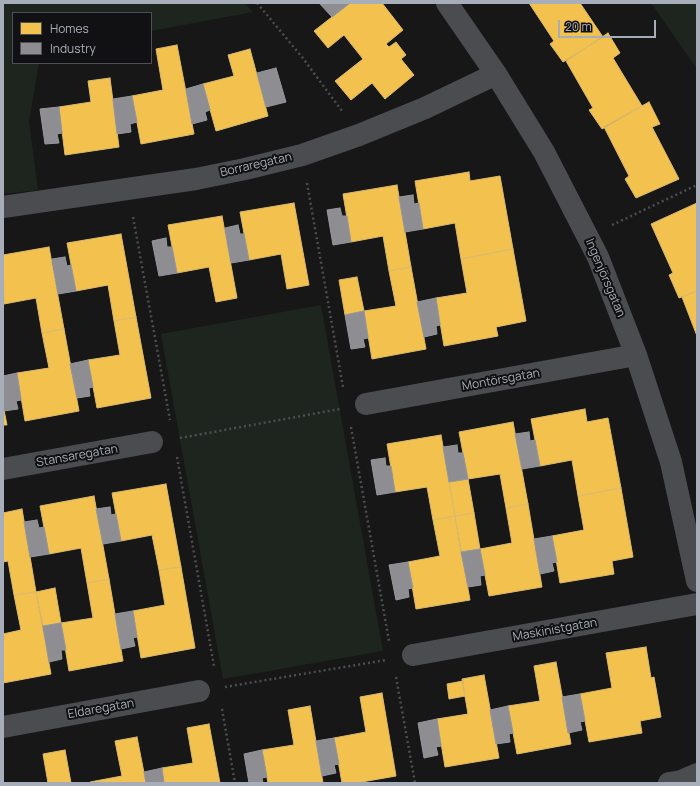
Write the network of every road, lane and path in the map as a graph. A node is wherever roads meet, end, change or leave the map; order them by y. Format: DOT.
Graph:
graph roads {
  1 [pos="257,3"];
  2 [pos="447,3"];
  3 [pos="496,74"];
  4 [pos="359,134"];
  5 [pos="302,155"];
  6 [pos="697,185"];
  7 [pos="128,189"];
  8 [pos="3,207"];
  9 [pos="588,236"];
  10 [pos="636,355"];
  11 [pos="357,406"];
  12 [pos="173,439"];
  13 [pos="152,442"];
  14 [pos="3,469"];
  15 [pos="697,581"];
  16 [pos="697,604"];
  17 [pos="402,657"];
  18 [pos="209,690"];
  19 [pos="3,728"];
  20 [pos="697,774"];
  21 [pos="235,783"];
  22 [pos="415,783"];
  23 [pos="669,783"];
  1 -- 4 [label="path"];
  2 -- 3 [label="street, Ingenjörsgatan"];
  3 -- 4 [label="street, Borraregatan"];
  3 -- 9 [label="street, Ingenjörsgatan"];
  4 -- 5 [label="street, Borraregatan"];
  5 -- 7 [label="street, Borraregatan"];
  5 -- 11 [label="path"];
  6 -- 9 [label="path"];
  7 -- 8 [label="street, Borraregatan"];
  7 -- 12 [label="path"];
  9 -- 10 [label="street, Ingenjörsgatan"];
  10 -- 11 [label="street, Montörsgatan"];
  10 -- 15 [label="street, Ingenjörsgatan"];
  11 -- 12 [label="path"];
  11 -- 17 [label="path"];
  12 -- 13 [label="path"];
  12 -- 18 [label="path"];
  13 -- 14 [label="street, Stansaregatan"];
  16 -- 17 [label="street, Maskinistgatan"];
  17 -- 18 [label="path"];
  17 -- 22 [label="path"];
  18 -- 19 [label="street, Eldaregatan"];
  18 -- 21 [label="path"];
  20 -- 23 [label="street"];
}
